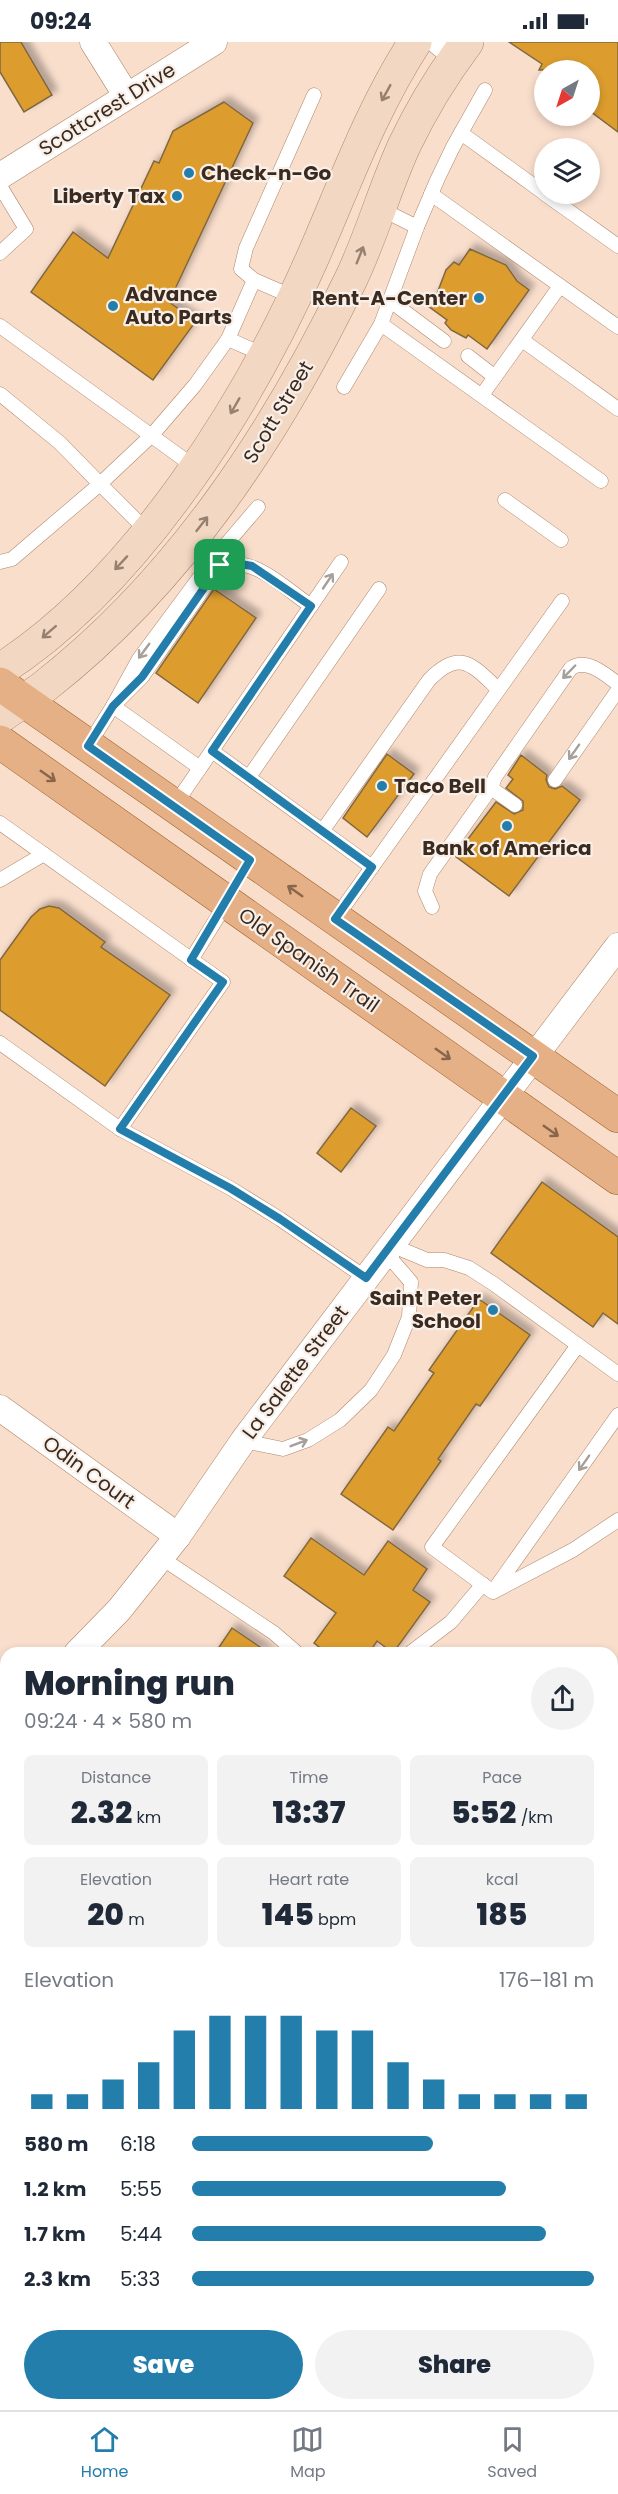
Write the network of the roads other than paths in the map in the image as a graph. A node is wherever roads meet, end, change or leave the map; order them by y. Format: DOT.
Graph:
graph roads {
  1 [pos="93,42"];
  2 [pos="214,42"];
  3 [pos="415,42"];
  4 [pos="454,47"];
  5 [pos="485,90"];
  6 [pos="126,95"];
  7 [pos="314,95"];
  8 [pos="460,133"];
  9 [pos="0,176"];
  10 [pos="534,185"];
  11 [pos="0,186"];
  12 [pos="431,194"];
  13 [pos="560,204"];
  14 [pos="379,208"];
  15 [pos="417,227"];
  16 [pos="618,246"];
  17 [pos="0,253"];
  18 [pos="254,280"];
  19 [pos="560,286"];
  20 [pos="293,297"];
  21 [pos="389,300"];
  22 [pos="381,324"];
  23 [pos="0,326"];
  24 [pos="618,327"];
  25 [pos="228,339"];
  26 [pos="522,340"];
  27 [pos="444,341"];
  28 [pos="264,355"];
  29 [pos="468,357"];
  30 [pos="307,364"];
  31 [pos="495,376"];
  32 [pos="344,387"];
  33 [pos="0,394"];
  34 [pos="482,395"];
  35 [pos="618,409"];
  36 [pos="152,435"];
  37 [pos="196,468"];
  38 [pos="601,481"];
  39 [pos="100,484"];
  40 [pos="505,500"];
  41 [pos="258,507"];
  42 [pos="147,531"];
  43 [pos="561,540"];
  44 [pos="0,562"];
  45 [pos="341,562"];
  46 [pos="379,589"];
  47 [pos="562,601"];
  48 [pos="311,606"];
  49 [pos="0,670"];
  50 [pos="618,684"];
  51 [pos="498,689"];
  52 [pos="618,690"];
  53 [pos="8,700"];
  54 [pos="113,706"];
  55 [pos="0,742"];
  56 [pos="88,746"];
  57 [pos="212,751"];
  58 [pos="200,768"];
  59 [pos="249,777"];
  60 [pos="555,780"];
  61 [pos="491,788"];
  62 [pos="174,806"];
  63 [pos="515,806"];
  64 [pos="0,823"];
  65 [pos="322,830"];
  66 [pos="44,854"];
  67 [pos="250,860"];
  68 [pos="372,867"];
  69 [pos="0,880"];
  70 [pos="227,902"];
  71 [pos="432,907"];
  72 [pos="335,919"];
  73 [pos="618,946"];
  74 [pos="191,960"];
  75 [pos="0,1043"];
  76 [pos="533,1056"];
  77 [pos="503,1097"];
  78 [pos="618,1116"];
  79 [pos="120,1129"];
  80 [pos="618,1178"];
  81 [pos="388,1249"];
  82 [pos="366,1278"];
  83 [pos="578,1345"];
  84 [pos="618,1374"];
  85 [pos="0,1408"];
  86 [pos="618,1415"];
  87 [pos="243,1441"];
  88 [pos="618,1520"];
  89 [pos="178,1536"];
  90 [pos="160,1557"];
  91 [pos="488,1588"];
  92 [pos="83,1647"];
  93 [pos="290,1647"];
  94 [pos="418,1647"];
  1 -- 6 [label="street"];
  2 -- 6 [label="street, Scottcrest Drive"];
  3 -- 20 [label="main road, Scott Street, one-way"];
  4 -- 14 [label="main road, Scott Street"];
  5 -- 8 [label="lane"];
  6 -- 9 [label="street, Scottcrest Drive"];
  7 -- 18 [label="lane"];
  8 -- 10 [label="lane"];
  8 -- 12 [label="lane"];
  11 -- 17 [label="lane"];
  12 -- 15 [label="lane"];
  12 -- 19 [label="lane"];
  13 -- 16 [label="lane"];
  14 -- 15 [label="lane"];
  30 -- 14 [label="main road, Scott Street, one-way"];
  15 -- 21 [label="lane"];
  18 -- 20 [label="lane"];
  18 -- 25 [label="lane"];
  19 -- 24 [label="lane"];
  19 -- 26 [label="lane"];
  20 -- 28 [label="main road, Scott Street"];
  21 -- 22 [label="lane"];
  21 -- 27 [label="lane"];
  22 -- 32 [label="lane"];
  22 -- 34 [label="lane"];
  23 -- 36 [label="lane"];
  25 -- 28 [label="lane"];
  25 -- 36 [label="lane"];
  26 -- 31 [label="lane"];
  26 -- 35 [label="lane"];
  28 -- 30 [label="main road"];
  28 -- 37 [label="main road, Scott Street, one-way"];
  29 -- 31 [label="lane"];
  53 -- 30 [label="main road, Scott Street, one-way"];
  31 -- 34 [label="lane"];
  33 -- 39 [label="lane"];
  34 -- 38 [label="lane"];
  36 -- 37 [label="lane"];
  36 -- 39 [label="lane"];
  37 -- 42 [label="main road, Scott Street"];
  39 -- 42 [label="lane"];
  39 -- 44 [label="lane"];
  40 -- 43 [label="lane"];
  41 -- 54 [label="lane, one-way"];
  42 -- 49 [label="main road, Scott Street, one-way"];
  48 -- 45 [label="lane, one-way"];
  46 -- 59 [label="lane"];
  47 -- 51 [label="lane"];
  48 -- 54 [label="lane"];
  48 -- 57 [label="lane"];
  50 -- 61 [label="lane, one-way"];
  51 -- 65 [label="lane"];
  51 -- 68 [label="lane"];
  52 -- 60 [label="lane, one-way"];
  53 -- 56 [label="main road"];
  54 -- 56 [label="lane"];
  54 -- 58 [label="lane"];
  55 -- 70 [label="main road, Old Spanish Trail, one-way"];
  56 -- 62 [label="main road"];
  57 -- 58 [label="lane"];
  57 -- 59 [label="lane"];
  58 -- 62 [label="lane"];
  59 -- 65 [label="lane"];
  61 -- 63 [label="lane"];
  61 -- 71 [label="lane"];
  62 -- 67 [label="main road"];
  64 -- 66 [label="lane"];
  65 -- 68 [label="lane"];
  66 -- 69 [label="lane"];
  66 -- 74 [label="lane"];
  67 -- 70 [label="main road"];
  72 -- 67 [label="main road, one-way"];
  68 -- 72 [label="lane"];
  70 -- 74 [label="lane"];
  70 -- 77 [label="main road, Old Spanish Trail, one-way"];
  72 -- 76 [label="main road"];
  73 -- 76 [label="street, La Salette Street"];
  74 -- 79 [label="lane"];
  75 -- 79 [label="lane"];
  76 -- 77 [label="street, La Salette Street"];
  76 -- 78 [label="main road"];
  77 -- 80 [label="main road, Old Spanish Trail, one-way"];
  77 -- 81 [label="street, La Salette Street"];
  79 -- 82 [label="lane"];
  81 -- 82 [label="street, La Salette Street"];
  81 -- 83 [label="lane"];
  87 -- 81 [label="lane, one-way"];
  82 -- 87 [label="street, La Salette Street"];
  83 -- 84 [label="lane"];
  83 -- 91 [label="lane"];
  85 -- 89 [label="street, Odin Court"];
  86 -- 91 [label="lane, one-way"];
  87 -- 89 [label="street, La Salette Street"];
  88 -- 91 [label="lane"];
  89 -- 90 [label="street, La Salette Street"];
  90 -- 92 [label="street, La Salette Street"];
  90 -- 93 [label="lane"];
  91 -- 94 [label="lane"];
}
